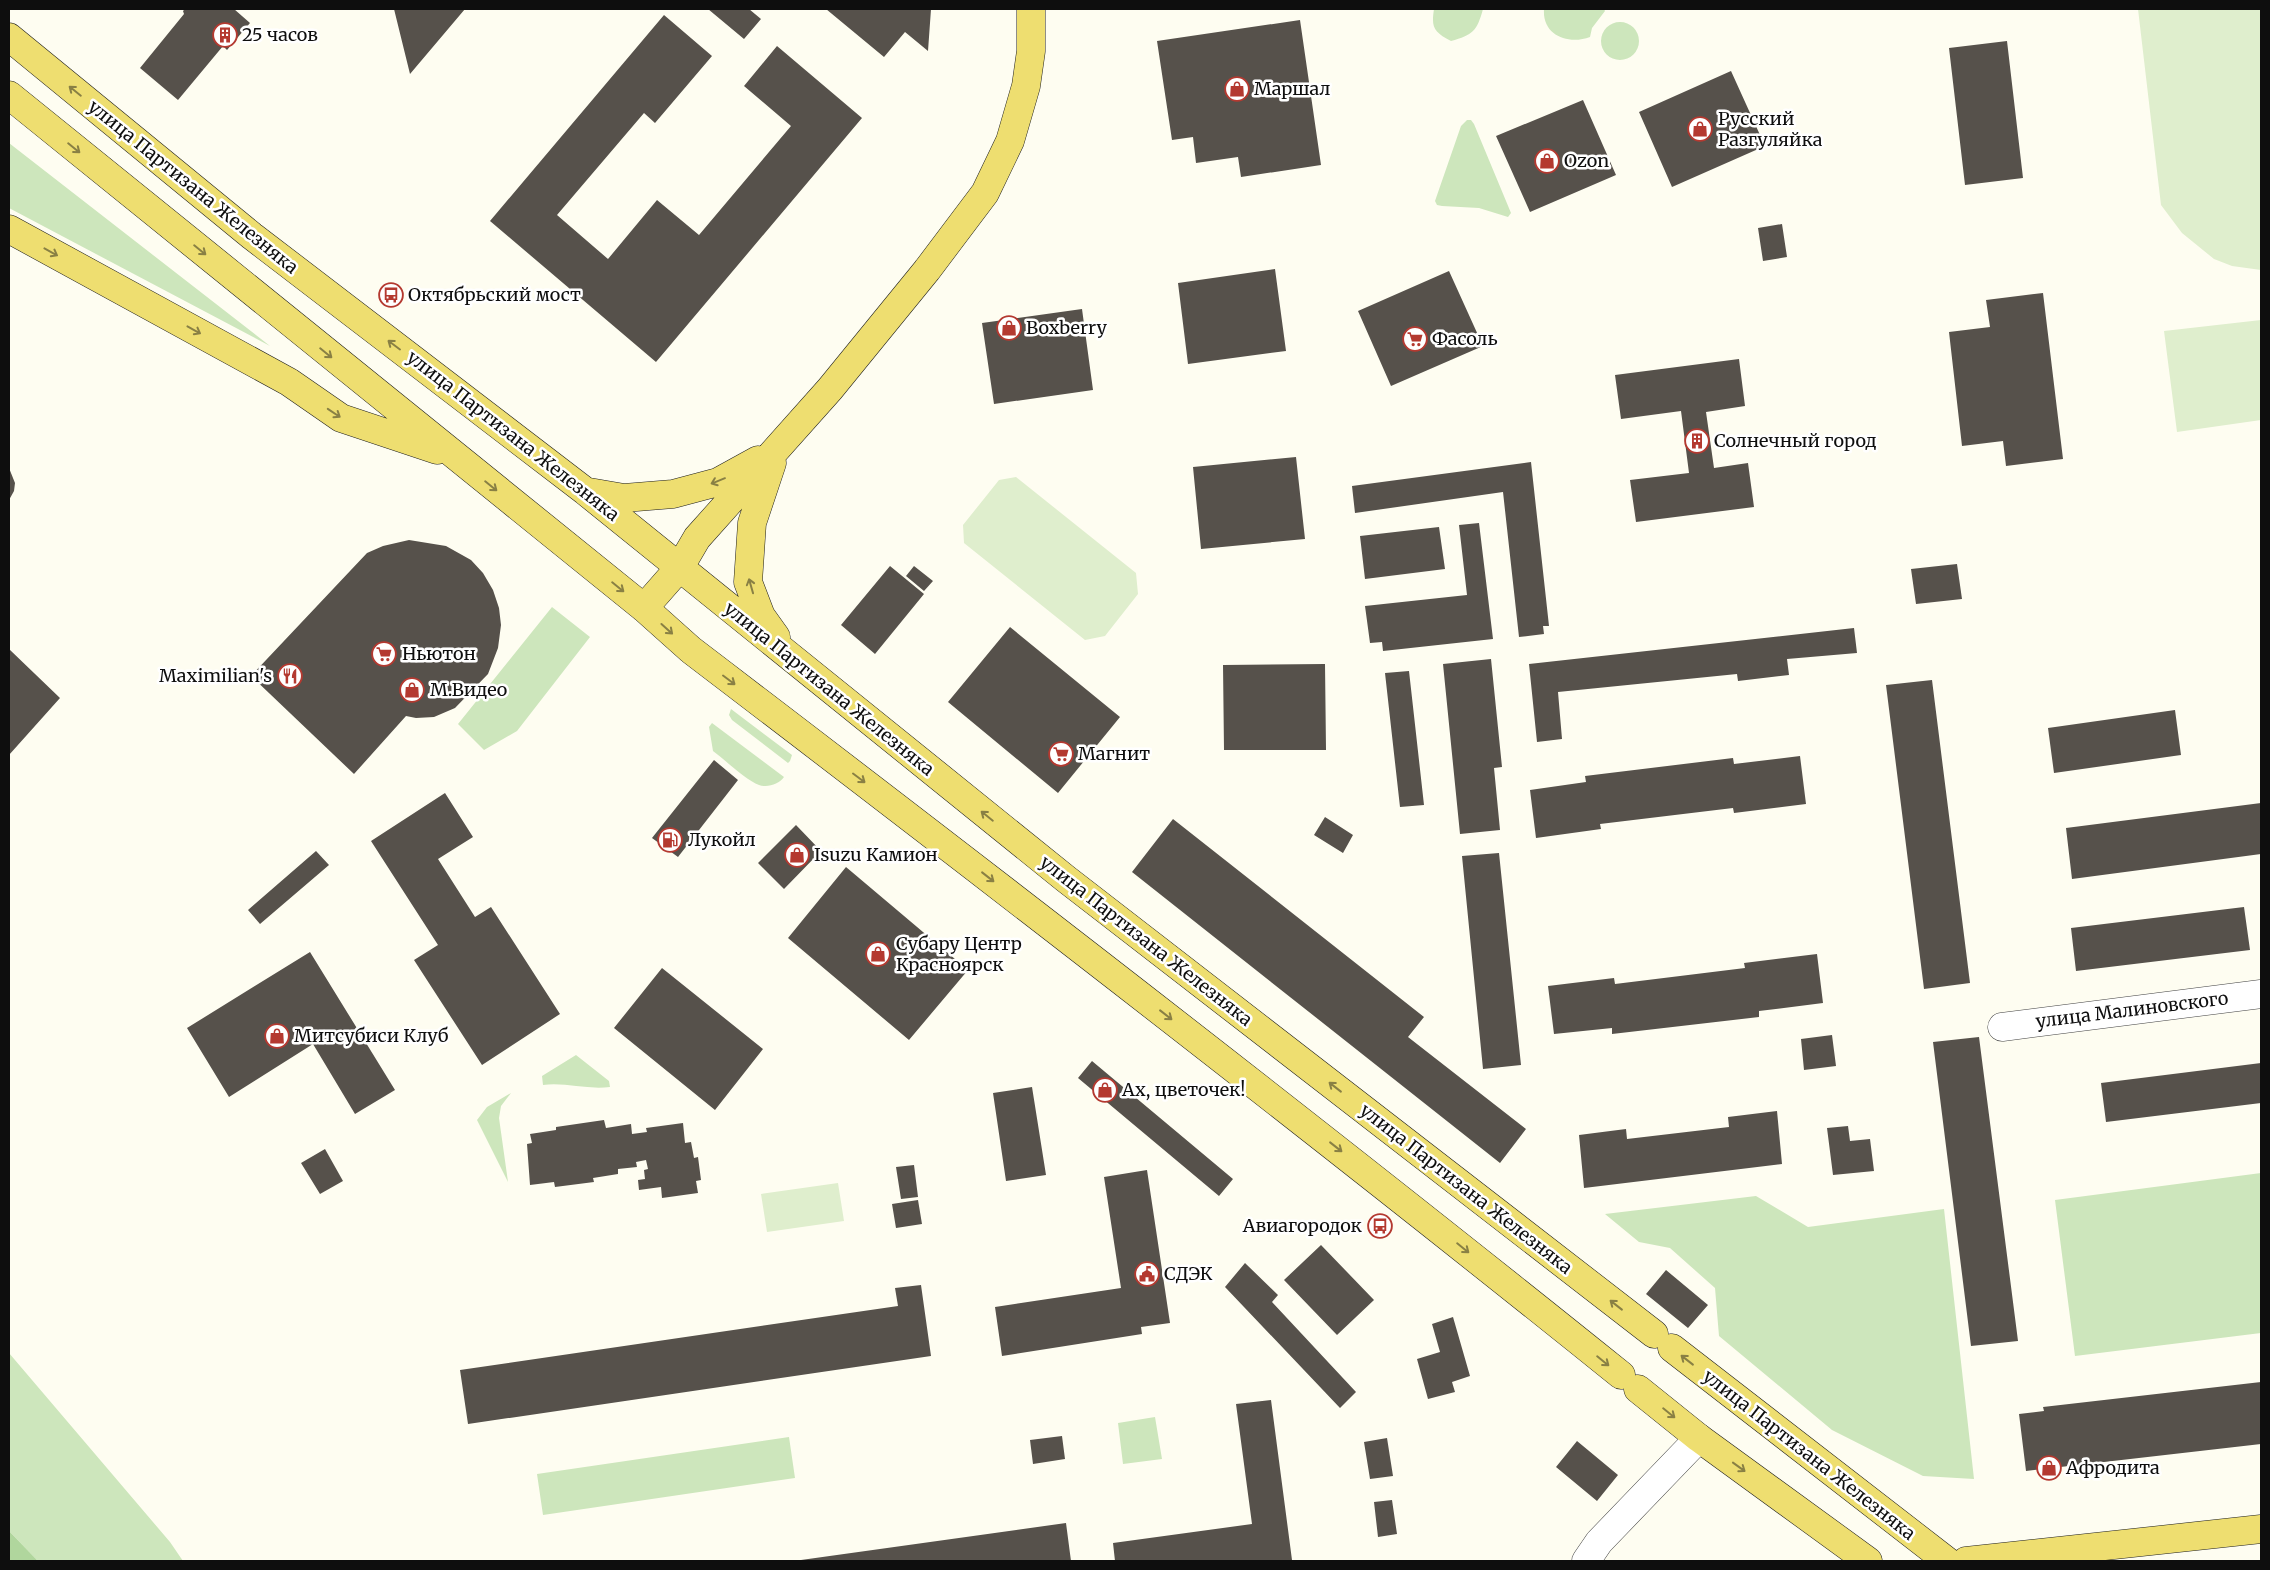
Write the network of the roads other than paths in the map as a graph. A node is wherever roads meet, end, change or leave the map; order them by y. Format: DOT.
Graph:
graph roads {
  1 [pos="1031,9"];
  2 [pos="9,37"];
  3 [pos="9,95"];
  4 [pos="9,229"];
  5 [pos="777,450"];
  6 [pos="453,455"];
  7 [pos="585,491"];
  8 [pos="680,567"];
  9 [pos="644,608"];
  10 [pos="791,659"];
  11 [pos="2261,994"];
  12 [pos="2002,1027"];
  13 [pos="1699,1438"];
  14 [pos="2261,1529"];
  15 [pos="2206,1536"];
  16 [pos="1586,1561"];
  17 [pos="1868,1561"];
  18 [pos="1947,1561"];
  19 [pos="1966,1561"];
  20 [pos="2150,1561"];
  1 -- 5 [label="main road"];
  7 -- 2 [label="main road, улица Партизана Железняка, one-way"];
  3 -- 6 [label="main road, one-way"];
  4 -- 6 [label="main road, one-way"];
  5 -- 7 [label="main road, one-way"];
  5 -- 8 [label="main road"];
  10 -- 5 [label="main road, one-way"];
  6 -- 9 [label="main road, one-way"];
  7 -- 8 [label="main road, улица Партизана Железняка"];
  8 -- 9 [label="main road"];
  8 -- 10 [label="main road, улица Партизана Железняка"];
  9 -- 13 [label="main road, one-way"];
  18 -- 10 [label="main road, улица Партизана Железняка, one-way"];
  11 -- 12 [label="street, улица Малиновского"];
  13 -- 16 [label="street"];
  13 -- 17 [label="main road, one-way"];
  14 -- 15 [label="main road"];
  15 -- 19 [label="main road"];
  15 -- 20 [label="main road"];
}
